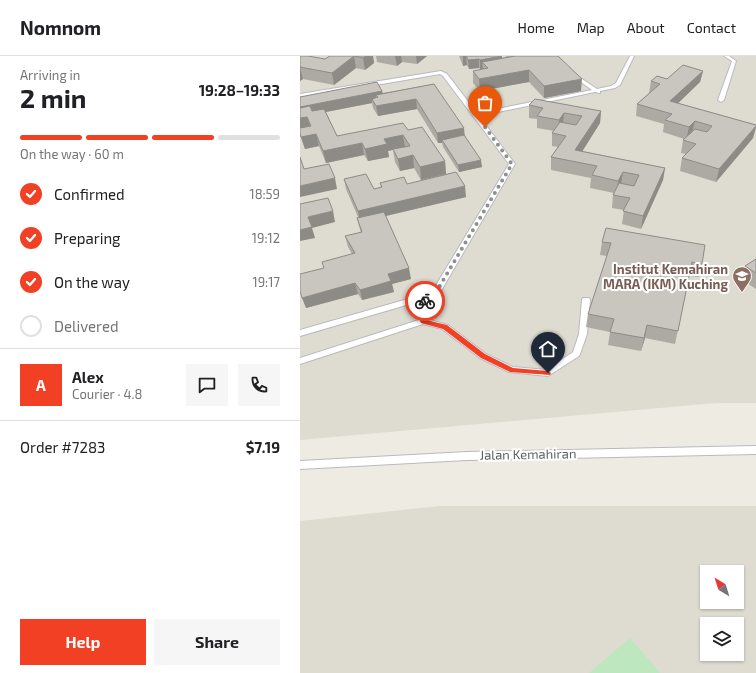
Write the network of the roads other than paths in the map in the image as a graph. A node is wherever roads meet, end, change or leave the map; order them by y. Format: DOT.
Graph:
graph roads {
  1 [pos="632,56"];
  2 [pos="726,56"];
  3 [pos="566,67"];
  4 [pos="598,92"];
  5 [pos="300,96"];
  6 [pos="721,100"];
  7 [pos="476,116"];
  8 [pos="435,294"];
  9 [pos="586,300"];
  10 [pos="423,321"];
  11 [pos="300,333"];
  12 [pos="300,362"];
  13 [pos="756,450"];
  14 [pos="300,465"];
  1 -- 4 [label="lane"];
  2 -- 6 [label="lane"];
  3 -- 4 [label="lane"];
  4 -- 7 [label="lane"];
  5 -- 7 [label="lane"];
  7 -- 8 [label="lane"];
  8 -- 10 [label="lane"];
  8 -- 11 [label="lane"];
  9 -- 10 [label="lane"];
  10 -- 12 [label="lane"];
  13 -- 14 [label="lane, Jalan Kemahiran"];
}
